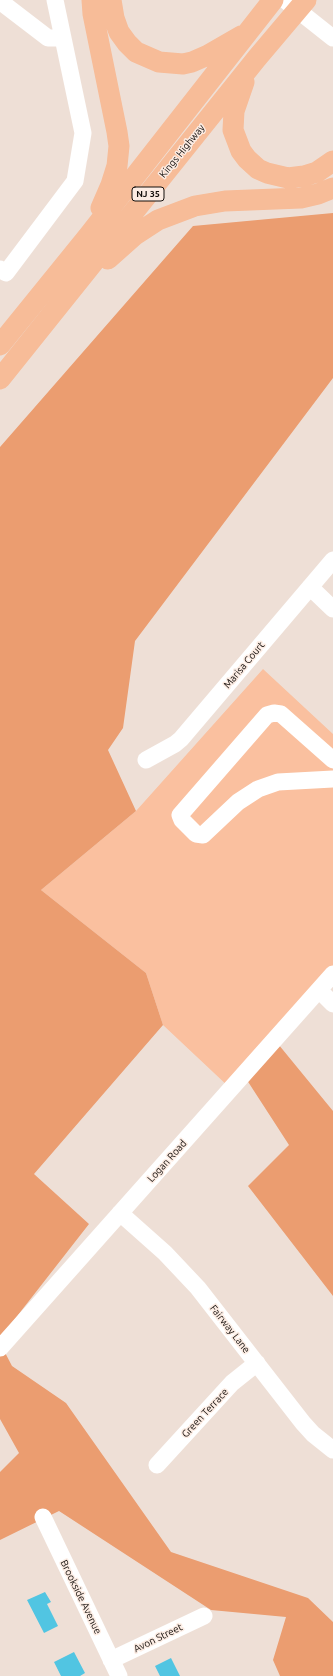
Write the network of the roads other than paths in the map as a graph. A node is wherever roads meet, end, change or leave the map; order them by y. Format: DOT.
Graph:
graph roads {
  1 [pos="55,0"];
  2 [pos="92,0"];
  3 [pos="111,0"];
  4 [pos="274,0"];
  5 [pos="296,4"];
  6 [pos="5,6"];
  7 [pos="251,30"];
  8 [pos="63,38"];
  9 [pos="333,38"];
  10 [pos="257,58"];
  11 [pos="333,161"];
  12 [pos="333,188"];
  13 [pos="89,235"];
  14 [pos="0,269"];
  15 [pos="60,303"];
  16 [pos="0,345"];
  17 [pos="0,379"];
  18 [pos="333,560"];
  19 [pos="310,587"];
  20 [pos="333,608"];
  21 [pos="146,760"];
  22 [pos="333,760"];
  23 [pos="333,779"];
  24 [pos="333,974"];
  25 [pos="319,990"];
  26 [pos="333,1004"];
  27 [pos="120,1213"];
  28 [pos="0,1348"];
  29 [pos="257,1364"];
  30 [pos="333,1450"];
  31 [pos="156,1465"];
  32 [pos="43,1517"];
  33 [pos="204,1616"];
  34 [pos="111,1660"];
  35 [pos="119,1676"];
  1 -- 8 [label="street"];
  2 -- 13 [label="main road"];
  3 -- 7 [label="main road"];
  4 -- 7 [label="main road, Kings Highway / NJ 35"];
  5 -- 9 [label="street"];
  5 -- 10 [label="main road, Kings Highway / NJ 35"];
  6 -- 8 [label="street"];
  7 -- 13 [label="main road, Kings Highway / NJ 35"];
  8 -- 14 [label="street"];
  10 -- 11 [label="main road"];
  10 -- 15 [label="main road, Kings Highway / NJ 35"];
  12 -- 15 [label="main road"];
  13 -- 16 [label="main road, Kings Highway / NJ 35"];
  15 -- 17 [label="main road, Kings Highway / NJ 35"];
  18 -- 19 [label="street, Marisa Court"];
  19 -- 20 [label="street"];
  19 -- 21 [label="street, Marisa Court"];
  22 -- 23 [label="street"];
  24 -- 25 [label="street, Logan Road"];
  25 -- 26 [label="street"];
  25 -- 27 [label="street, Logan Road"];
  27 -- 28 [label="street, Logan Road"];
  27 -- 29 [label="street, Fairway Lane"];
  29 -- 30 [label="street, Fairway Lane"];
  29 -- 31 [label="street, Green Terrace"];
  32 -- 34 [label="street, Brookside Avenue"];
  33 -- 34 [label="street, Avon Street"];
  34 -- 35 [label="street, Brookside Avenue"];
}
